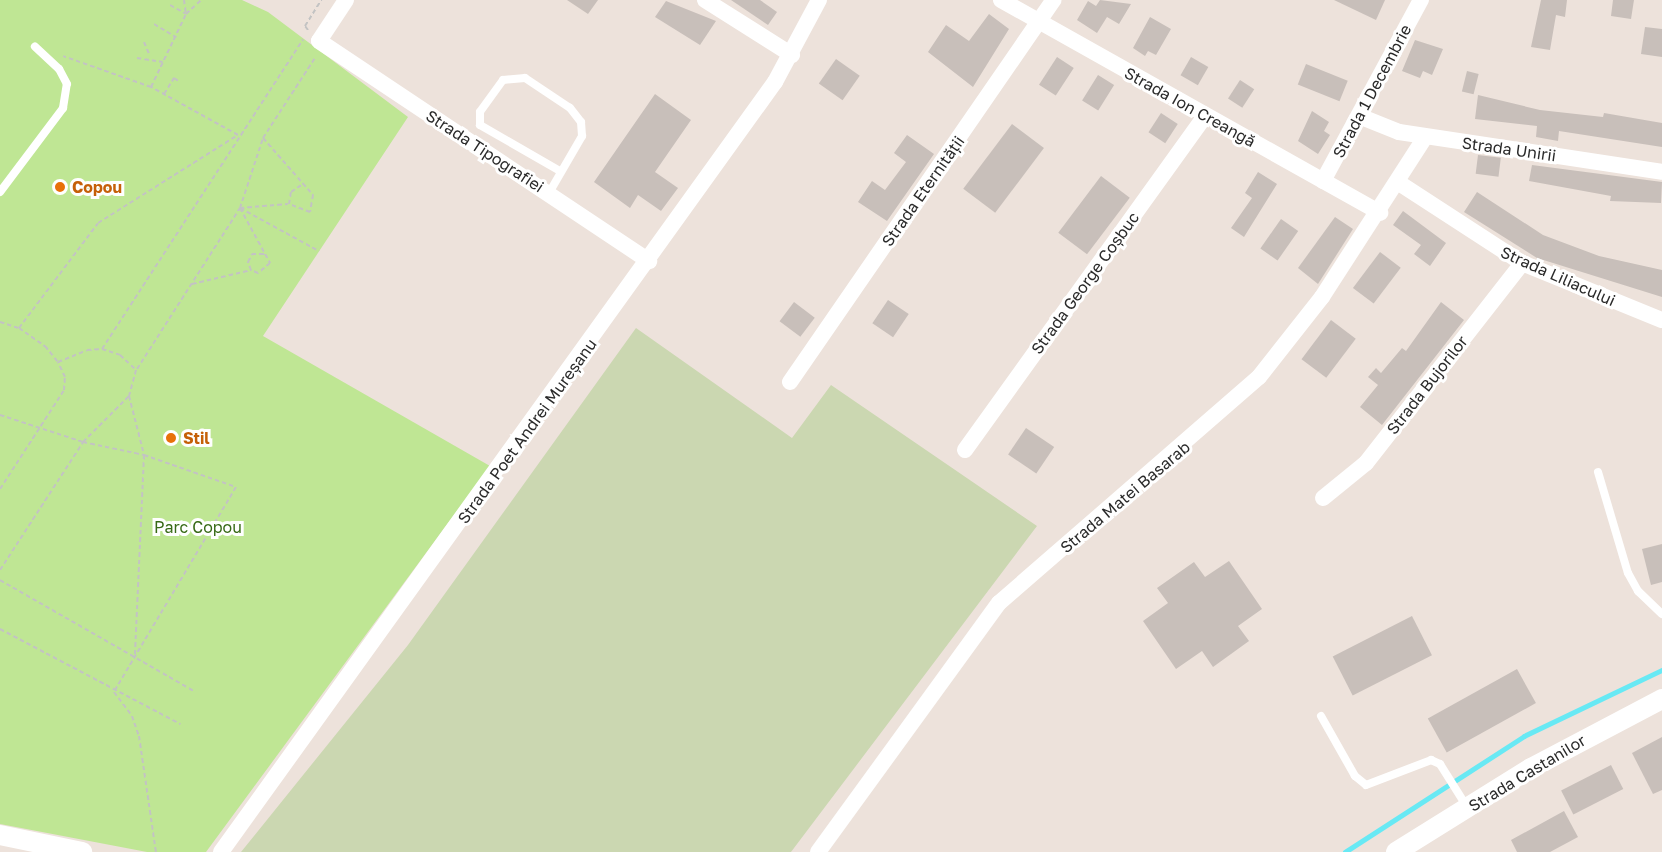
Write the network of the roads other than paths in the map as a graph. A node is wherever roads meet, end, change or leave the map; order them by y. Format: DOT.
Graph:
graph roads {
  1 [pos="346,0"];
  2 [pos="705,0"];
  3 [pos="819,0"];
  4 [pos="1000,0"];
  5 [pos="1054,0"];
  6 [pos="1420,0"];
  7 [pos="1040,23"];
  8 [pos="35,47"];
  9 [pos="792,55"];
  10 [pos="1205,116"];
  11 [pos="1359,116"];
  12 [pos="1425,137"];
  13 [pos="560,171"];
  14 [pos="1662,172"];
  15 [pos="1323,181"];
  16 [pos="1399,183"];
  17 [pos="0,192"];
  18 [pos="549,193"];
  19 [pos="1380,213"];
  20 [pos="649,261"];
  21 [pos="1522,263"];
  22 [pos="1662,320"];
  23 [pos="790,382"];
  24 [pos="965,450"];
  25 [pos="1598,472"];
  26 [pos="1323,498"];
  27 [pos="1662,614"];
  28 [pos="1662,699"];
  29 [pos="1321,716"];
  30 [pos="1468,809"];
  31 [pos="0,835"];
  32 [pos="1408,849"];
  33 [pos="82,852"];
  34 [pos="221,852"];
  35 [pos="818,852"];
  1 -- 18 [label="street, Strada Tipografiei"];
  2 -- 9 [label="street"];
  3 -- 9 [label="street, Strada Poet Andrei Mureșanu"];
  4 -- 7 [label="street, Strada Ion Creangă"];
  5 -- 7 [label="street, Strada Eternității"];
  6 -- 11 [label="street, Strada 1 Decembrie"];
  7 -- 10 [label="street, Strada Ion Creangă"];
  7 -- 23 [label="street, Strada Eternității"];
  8 -- 17 [label="lane"];
  9 -- 20 [label="street, Strada Poet Andrei Mureșanu"];
  10 -- 15 [label="street, Strada Ion Creangă"];
  10 -- 24 [label="street, Strada George Coșbuc"];
  11 -- 12 [label="street, Strada Unirii"];
  11 -- 15 [label="street, Strada 1 Decembrie"];
  12 -- 14 [label="street, Strada Unirii"];
  12 -- 16 [label="street, Strada Matei Basarab"];
  13 -- 13 [label="lane"];
  13 -- 18 [label="lane"];
  15 -- 19 [label="street, Strada Ion Creangă"];
  16 -- 19 [label="street, Strada Matei Basarab"];
  16 -- 21 [label="street, Strada Liliacului"];
  18 -- 20 [label="street, Strada Tipografiei"];
  19 -- 35 [label="street, Strada Matei Basarab"];
  20 -- 34 [label="street, Strada Poet Andrei Mureșanu"];
  21 -- 22 [label="street, Strada Liliacului"];
  21 -- 26 [label="street, Strada Bujorilor"];
  25 -- 27 [label="lane"];
  28 -- 30 [label="street, Strada Castanilor"];
  29 -- 30 [label="lane"];
  30 -- 32 [label="street, Strada Castanilor"];
  31 -- 33 [label="street"];
}
